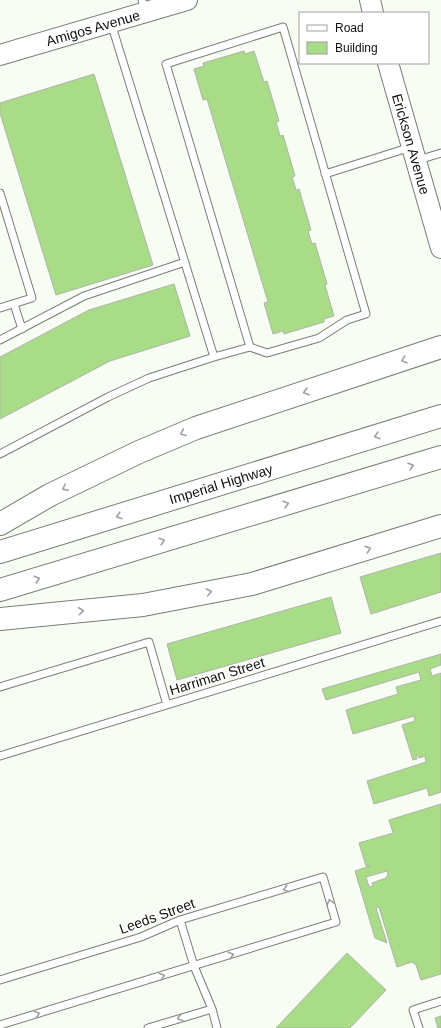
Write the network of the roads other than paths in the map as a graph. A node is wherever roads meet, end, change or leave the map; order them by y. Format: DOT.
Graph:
graph roads {
  1 [pos="187,0"];
  2 [pos="370,0"];
  3 [pos="144,6"];
  4 [pos="373,12"];
  5 [pos="111,22"];
  6 [pos="0,55"];
  7 [pos="388,64"];
  8 [pos="414,153"];
  9 [pos="441,153"];
  10 [pos="325,174"];
  11 [pos="0,193"];
  12 [pos="441,248"];
  13 [pos="185,262"];
  14 [pos="14,304"];
  15 [pos="0,308"];
  16 [pos="22,329"];
  17 [pos="0,340"];
  18 [pos="250,347"];
  19 [pos="441,347"];
  20 [pos="214,357"];
  21 [pos="441,416"];
  22 [pos="0,454"];
  23 [pos="441,457"];
  24 [pos="0,524"];
  25 [pos="441,526"];
  26 [pos="56,536"];
  27 [pos="0,552"];
  28 [pos="0,566"];
  29 [pos="0,590"];
  30 [pos="0,619"];
  31 [pos="441,621"];
  32 [pos="0,687"];
  33 [pos="168,705"];
  34 [pos="0,756"];
  35 [pos="180,920"];
  36 [pos="194,966"];
  37 [pos="0,980"];
  38 [pos="441,1001"];
  39 [pos="212,1009"];
  40 [pos="0,1025"];
  41 [pos="148,1028"];
  42 [pos="217,1028"];
  43 [pos="419,1028"];
  1 -- 3 [label="street, Amigos Avenue"];
  2 -- 4 [label="street"];
  3 -- 5 [label="street, Amigos Avenue"];
  5 -- 6 [label="street, Amigos Avenue"];
  5 -- 13 [label="lane"];
  7 -- 8 [label="street, Erickson Avenue"];
  8 -- 9 [label="lane"];
  8 -- 10 [label="lane"];
  8 -- 12 [label="street, Erickson Avenue"];
  10 -- 18 [label="lane"];
  10 -- 18 [label="lane"];
  11 -- 14 [label="lane"];
  13 -- 16 [label="lane"];
  13 -- 20 [label="lane"];
  14 -- 15 [label="lane"];
  14 -- 16 [label="lane"];
  16 -- 17 [label="lane"];
  18 -- 20 [label="lane"];
  19 -- 24 [label="main road, one-way"];
  20 -- 22 [label="lane"];
  21 -- 26 [label="main road, Imperial Highway, one-way"];
  29 -- 23 [label="main road, one-way"];
  30 -- 25 [label="main road, one-way"];
  26 -- 27 [label="main road, Imperial Highway"];
  26 -- 28 [label="main road"];
  31 -- 33 [label="lane, Harriman Street"];
  32 -- 33 [label="lane"];
  33 -- 34 [label="lane, Harriman Street"];
  35 -- 36 [label="lane"];
  36 -- 35 [label="lane, Leeds Street, one-way"];
  35 -- 37 [label="lane, Leeds Street"];
  36 -- 39 [label="lane"];
  40 -- 36 [label="lane, one-way"];
  38 -- 43 [label="lane"];
  39 -- 41 [label="lane, one-way"];
  39 -- 42 [label="lane"];
}
